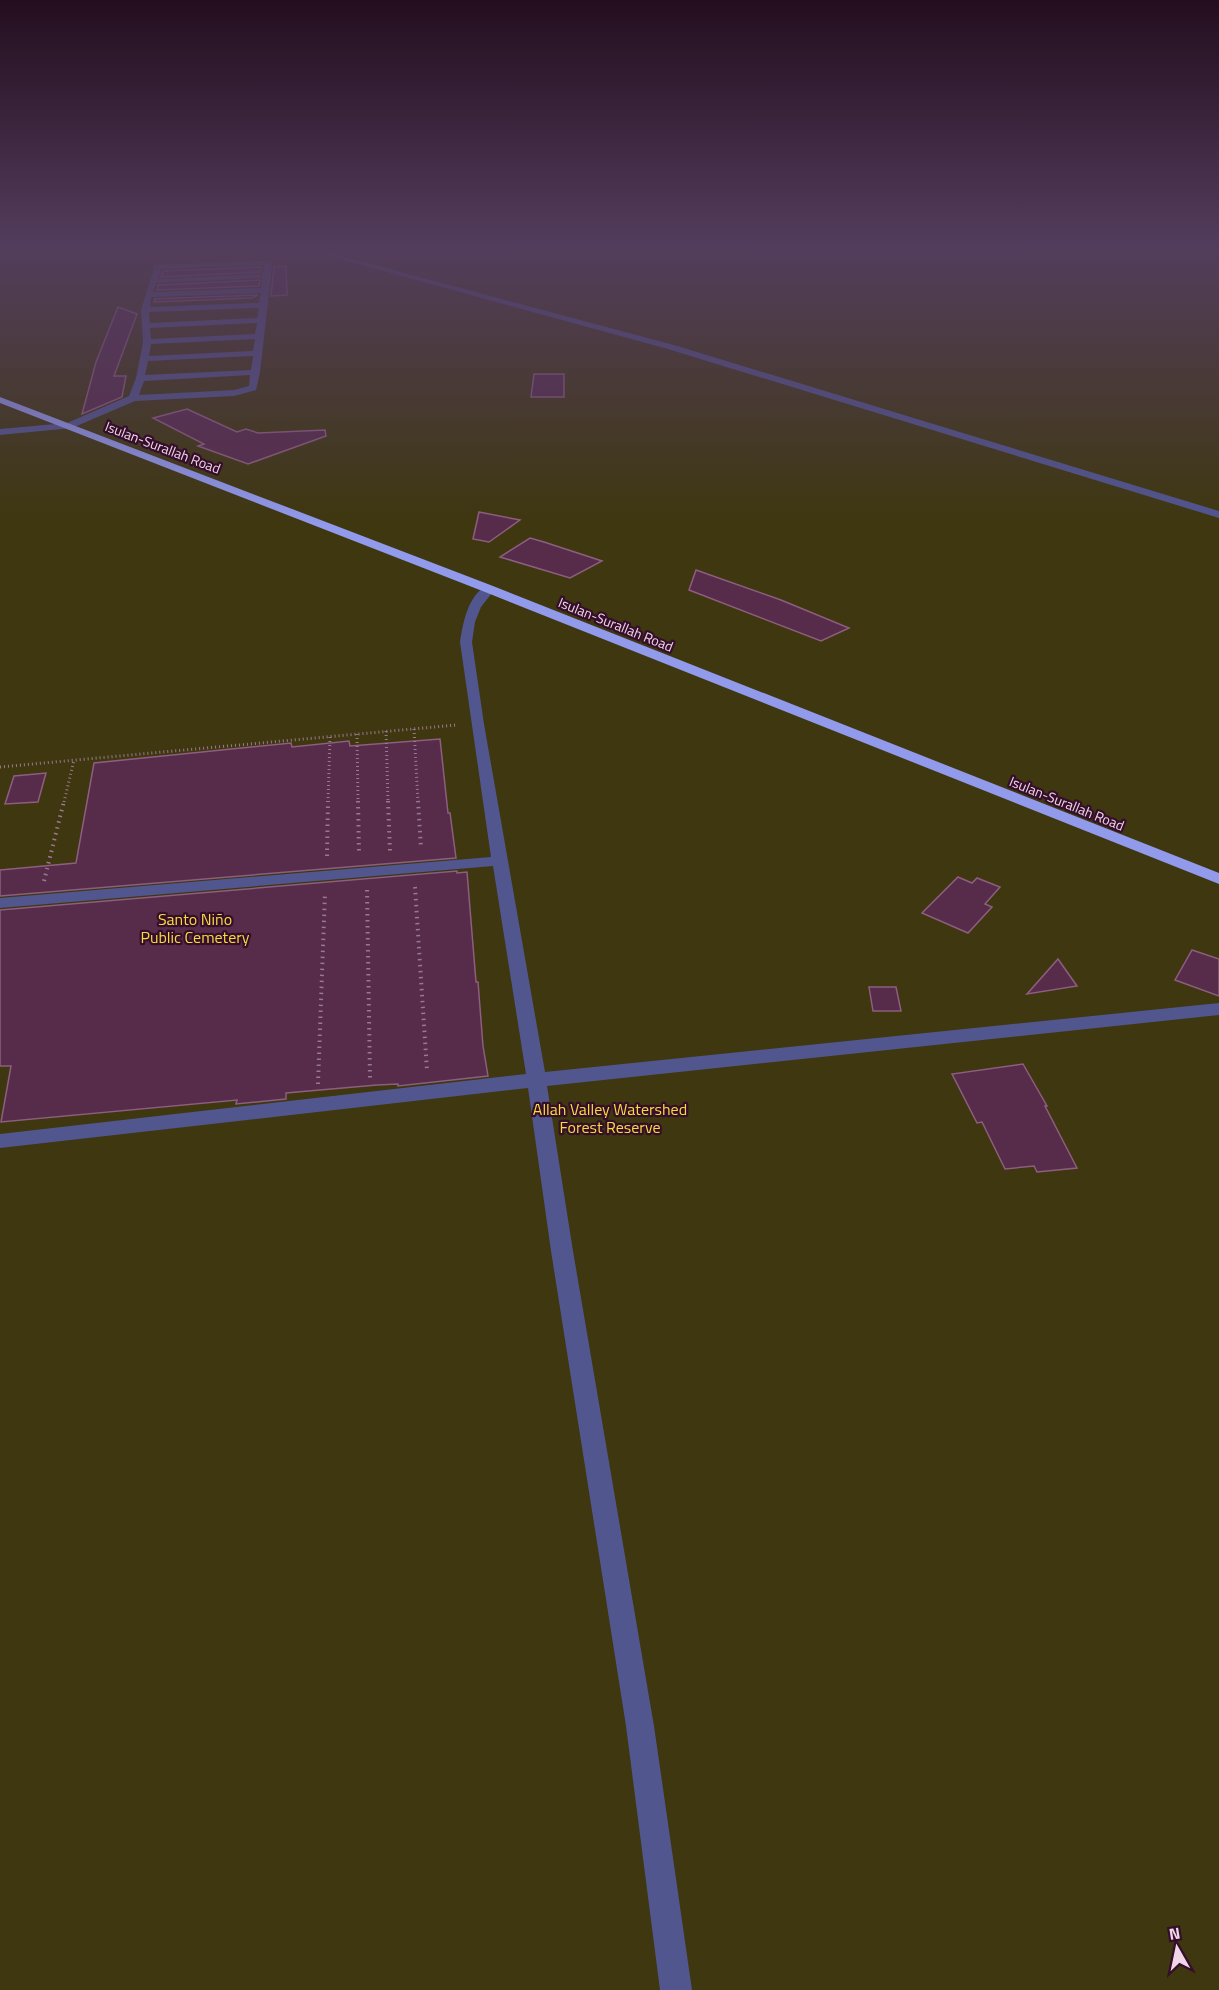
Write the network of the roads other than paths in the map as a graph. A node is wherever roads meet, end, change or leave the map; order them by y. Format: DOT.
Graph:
graph roads {
  1 [pos="187,340"];
  2 [pos="260,340"];
  3 [pos="645,340"];
  4 [pos="147,342"];
  5 [pos="258,353"];
  6 [pos="144,359"];
  7 [pos="256,372"];
  8 [pos="140,378"];
  9 [pos="133,398"];
  10 [pos="0,400"];
  11 [pos="69,426"];
  12 [pos="0,432"];
  13 [pos="1219,515"];
  14 [pos="489,589"];
  15 [pos="500,861"];
  16 [pos="1219,879"];
  17 [pos="0,903"];
  18 [pos="1219,1009"];
  19 [pos="537,1080"];
  20 [pos="0,1141"];
  21 [pos="676,1990"];
  1 -- 4 [label="street"];
  2 -- 5 [label="street"];
  3 -- 13 [label="street"];
  4 -- 6 [label="street"];
  5 -- 6 [label="street"];
  5 -- 7 [label="street"];
  6 -- 8 [label="street"];
  7 -- 8 [label="street"];
  7 -- 9 [label="street"];
  8 -- 9 [label="street"];
  9 -- 11 [label="street"];
  10 -- 11 [label="highway, Isulan-Surallah Road"];
  11 -- 12 [label="street"];
  11 -- 14 [label="highway, Isulan-Surallah Road"];
  14 -- 15 [label="street"];
  14 -- 16 [label="highway, Isulan-Surallah Road"];
  15 -- 17 [label="street"];
  15 -- 19 [label="street"];
  18 -- 19 [label="street"];
  19 -- 20 [label="street"];
  19 -- 21 [label="street"];
}
